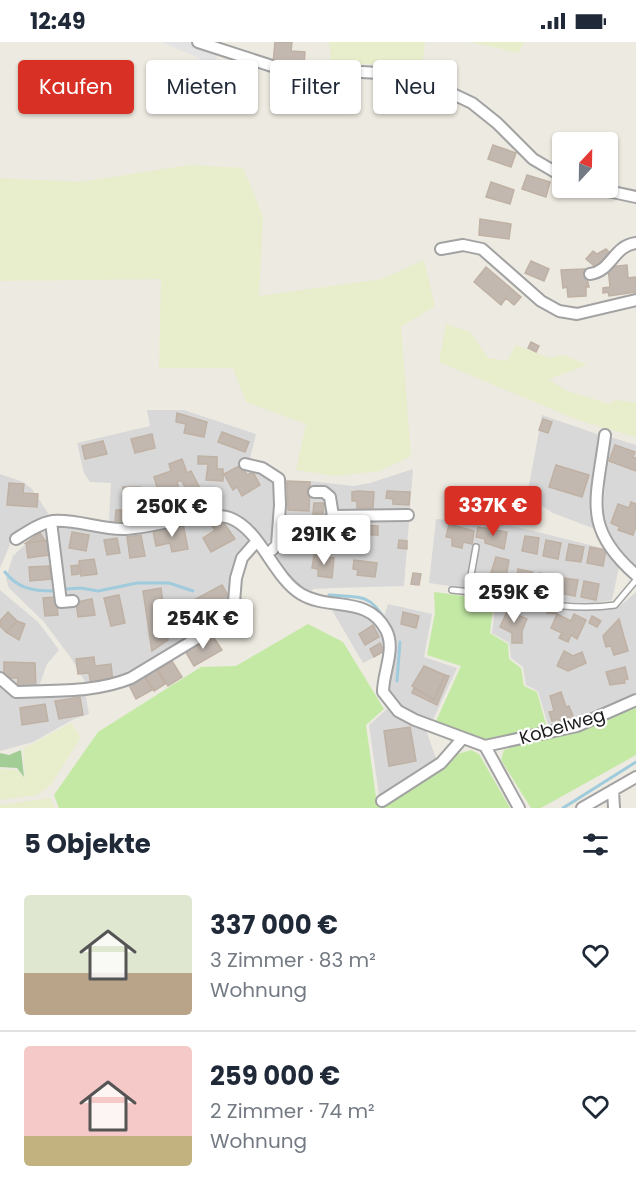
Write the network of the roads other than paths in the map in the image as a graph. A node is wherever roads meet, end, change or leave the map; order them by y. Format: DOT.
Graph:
graph roads {
  1 [pos="198,42"];
  2 [pos="552,170"];
  3 [pos="618,193"];
  4 [pos="636,196"];
  5 [pos="636,243"];
  6 [pos="441,249"];
  7 [pos="590,274"];
  8 [pos="636,300"];
  9 [pos="605,435"];
  10 [pos="245,464"];
  11 [pos="314,492"];
  12 [pos="408,515"];
  13 [pos="333,516"];
  14 [pos="51,522"];
  15 [pos="16,539"];
  16 [pos="256,542"];
  17 [pos="276,545"];
  18 [pos="476,547"];
  19 [pos="267,554"];
  20 [pos="636,575"];
  21 [pos="636,580"];
  22 [pos="452,590"];
  23 [pos="468,592"];
  24 [pos="73,601"];
  25 [pos="0,678"];
  26 [pos="636,700"];
  27 [pos="462,740"];
  28 [pos="485,746"];
  29 [pos="636,777"];
  30 [pos="614,790"];
  31 [pos="382,801"];
  32 [pos="519,808"];
  33 [pos="582,808"];
  34 [pos="614,808"];
  1 -- 2 [label="street"];
  3 -- 4 [label="street"];
  5 -- 7 [label="street"];
  6 -- 8 [label="street"];
  9 -- 20 [label="street"];
  10 -- 17 [label="street"];
  11 -- 13 [label="street"];
  12 -- 13 [label="street"];
  13 -- 17 [label="street"];
  14 -- 15 [label="street"];
  14 -- 16 [label="street"];
  14 -- 24 [label="street"];
  16 -- 19 [label="street"];
  16 -- 25 [label="street"];
  17 -- 19 [label="street"];
  18 -- 23 [label="lane"];
  19 -- 27 [label="street"];
  21 -- 23 [label="lane"];
  22 -- 23 [label="lane"];
  26 -- 28 [label="street, Kobelweg"];
  27 -- 28 [label="street"];
  27 -- 31 [label="street"];
  28 -- 32 [label="street"];
  29 -- 30 [label="street"];
  30 -- 33 [label="street"];
  30 -- 34 [label="street"];
}
